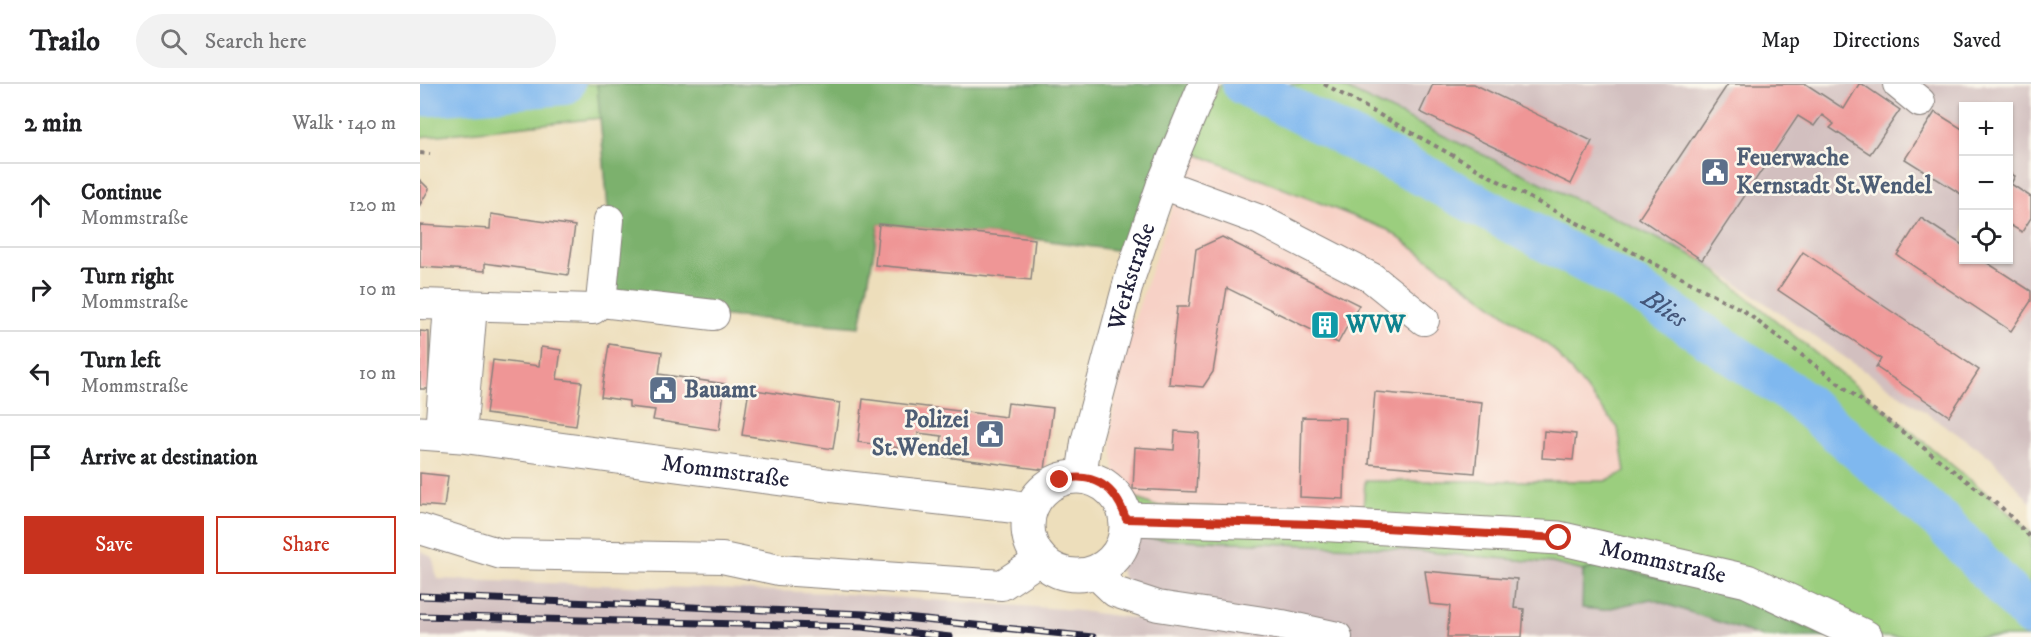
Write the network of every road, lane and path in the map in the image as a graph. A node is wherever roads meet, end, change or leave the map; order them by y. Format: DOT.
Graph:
graph roads {
  1 [pos="1324,84"];
  2 [pos="1204,87"];
  3 [pos="420,153"];
  4 [pos="430,154"];
  5 [pos="1162,184"];
  6 [pos="609,220"];
  7 [pos="601,302"];
  8 [pos="447,305"];
  9 [pos="714,315"];
  10 [pos="1424,320"];
  11 [pos="440,434"];
  12 [pos="1081,477"];
  13 [pos="1030,510"];
  14 [pos="1126,519"];
  15 [pos="420,529"];
  16 [pos="2031,538"];
  17 [pos="1041,559"];
  18 [pos="1094,572"];
  19 [pos="1337,637"];
  20 [pos="1866,637"];
  1 -- 16 [label="path"];
  2 -- 5 [label="street, Werkstraße"];
  3 -- 4 [label="path"];
  5 -- 10 [label="street"];
  5 -- 12 [label="street, Werkstraße"];
  6 -- 7 [label="street"];
  7 -- 8 [label="street"];
  7 -- 9 [label="street"];
  8 -- 11 [label="street"];
  11 -- 13 [label="main road, Mommstraße"];
  12 -- 13 [label="main road"];
  12 -- 14 [label="main road"];
  13 -- 17 [label="main road"];
  14 -- 18 [label="main road"];
  14 -- 20 [label="main road, Mommstraße"];
  15 -- 17 [label="street"];
  17 -- 18 [label="main road"];
  18 -- 19 [label="street"];
}
